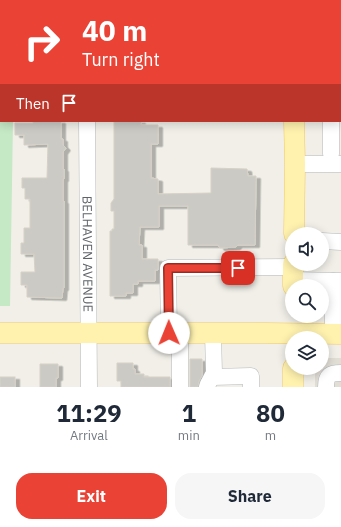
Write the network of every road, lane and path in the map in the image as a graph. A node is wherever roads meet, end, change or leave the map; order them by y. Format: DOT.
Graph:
graph roads {
  1 [pos="87,122"];
  2 [pos="294,122"];
  3 [pos="331,122"];
  4 [pos="295,158"];
  5 [pos="336,159"];
  6 [pos="294,227"];
  7 [pos="329,241"];
  8 [pos="341,242"];
  9 [pos="294,274"];
  10 [pos="337,281"];
  11 [pos="293,329"];
  12 [pos="0,333"];
  13 [pos="88,333"];
  14 [pos="174,333"];
  15 [pos="213,333"];
  16 [pos="337,334"];
  17 [pos="341,373"];
  18 [pos="293,375"];
  19 [pos="210,382"];
  20 [pos="89,387"];
  21 [pos="180,387"];
  22 [pos="251,387"];
  23 [pos="293,387"];
  24 [pos="326,387"];
  1 -- 13 [label="street, BELHAVEN AVENUE"];
  2 -- 4 [label="main road"];
  3 -- 5 [label="street"];
  4 -- 5 [label="street"];
  4 -- 6 [label="main road"];
  7 -- 8 [label="street"];
  9 -- 10 [label="street"];
  9 -- 14 [label="street"];
  10 -- 16 [label="street"];
  11 -- 15 [label="main road"];
  11 -- 16 [label="main road"];
  12 -- 13 [label="main road"];
  13 -- 14 [label="main road"];
  13 -- 20 [label="street, BELHAVEN AVENUE"];
  14 -- 15 [label="main road"];
  14 -- 21 [label="street"];
  15 -- 19 [label="street"];
  17 -- 24 [label="street"];
  18 -- 23 [label="main road"];
  19 -- 22 [label="street"];
}
